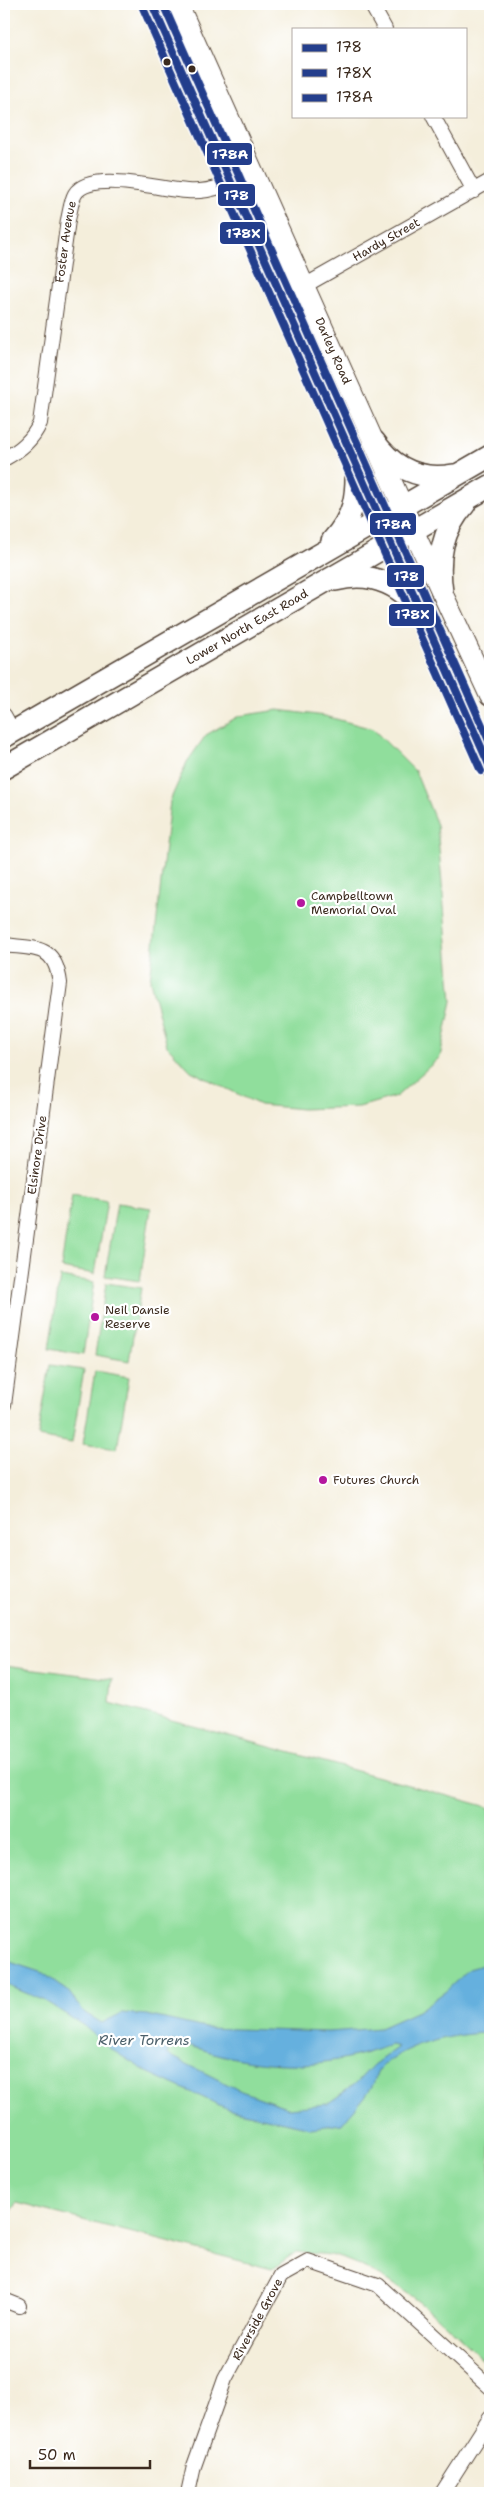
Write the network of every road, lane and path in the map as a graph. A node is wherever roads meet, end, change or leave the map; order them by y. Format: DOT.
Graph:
graph roads {
  1 [pos="152,4"];
  2 [pos="178,4"];
  3 [pos="372,4"];
  4 [pos="384,28"];
  5 [pos="434,118"];
  6 [pos="253,172"];
  7 [pos="490,181"];
  8 [pos="231,184"];
  9 [pos="474,191"];
  10 [pos="304,286"];
  11 [pos="281,297"];
  12 [pos="374,441"];
  13 [pos="490,456"];
  14 [pos="4,459"];
  15 [pos="356,466"];
  16 [pos="460,473"];
  17 [pos="482,491"];
  18 [pos="403,506"];
  19 [pos="380,519"];
  20 [pos="413,530"];
  21 [pos="390,543"];
  22 [pos="323,551"];
  23 [pos="321,585"];
  24 [pos="442,592"];
  25 [pos="424,618"];
  26 [pos="490,696"];
  27 [pos="7,728"];
  28 [pos="490,767"];
  29 [pos="4,768"];
  30 [pos="4,945"];
  31 [pos="4,1405"];
  32 [pos="4,2300"];
  33 [pos="19,2306"];
  34 [pos="490,2387"];
  35 [pos="490,2418"];
  36 [pos="188,2493"];
  37 [pos="442,2493"];
  1 -- 8 [label="main road, Darley Road"];
  2 -- 6 [label="main road, Darley Road"];
  3 -- 4 [label="street"];
  5 -- 9 [label="street"];
  6 -- 8 [label="street, Foster Avenue"];
  6 -- 10 [label="main road, Darley Road"];
  7 -- 9 [label="street, Hardy Street"];
  8 -- 11 [label="main road, Darley Road"];
  8 -- 14 [label="street, Foster Avenue"];
  9 -- 10 [label="street, Hardy Street"];
  10 -- 11 [label="street, Hardy Street"];
  10 -- 12 [label="main road, Darley Road"];
  11 -- 15 [label="main road, Darley Road"];
  12 -- 16 [label="main road"];
  12 -- 18 [label="main road, Darley Road"];
  13 -- 16 [label="main road"];
  15 -- 19 [label="main road, Darley Road"];
  15 -- 22 [label="main road"];
  16 -- 18 [label="main road"];
  17 -- 20 [label="main road, Lower North East Road"];
  17 -- 24 [label="main road"];
  18 -- 19 [label="main road"];
  18 -- 20 [label="main road, Darley Road"];
  19 -- 21 [label="main road, Darley Road"];
  19 -- 22 [label="main road"];
  20 -- 21 [label="main road, Lower North East Road"];
  20 -- 24 [label="main road, Darley Road"];
  21 -- 23 [label="main road, Lower North East Road"];
  21 -- 25 [label="main road, Darley Road"];
  22 -- 27 [label="main road"];
  23 -- 25 [label="main road"];
  23 -- 29 [label="main road, Lower North East Road"];
  24 -- 26 [label="main road, Darley Road"];
  25 -- 28 [label="main road, Darley Road"];
  30 -- 31 [label="street, Elsinore Drive"];
  32 -- 33 [label="street"];
  34 -- 36 [label="street, Riverside Grove"];
  35 -- 37 [label="street"];
}
